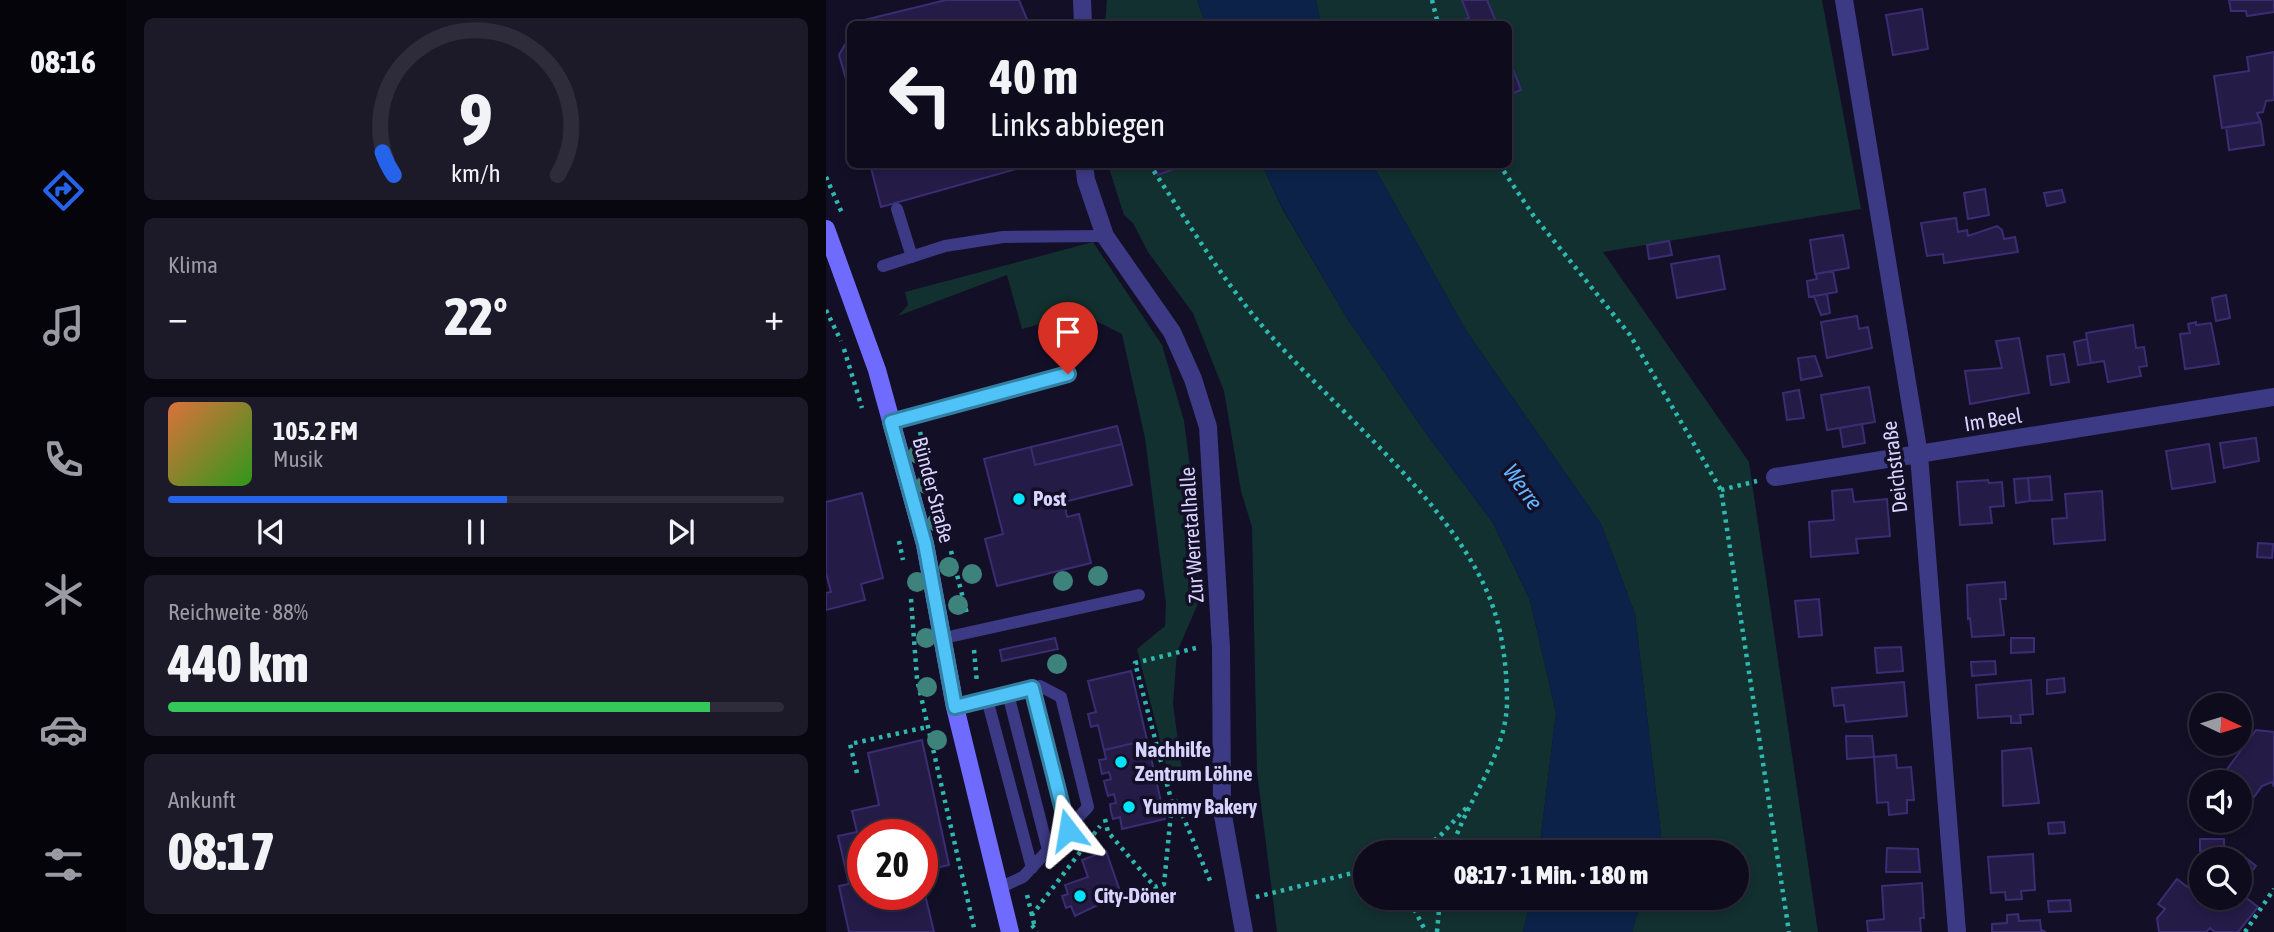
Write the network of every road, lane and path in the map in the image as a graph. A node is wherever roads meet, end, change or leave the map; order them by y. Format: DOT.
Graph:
graph roads {
  1 [pos="1082,0"];
  2 [pos="1432,0"];
  3 [pos="1844,0"];
  4 [pos="1083,21"];
  5 [pos="1437,21"];
  6 [pos="1084,168"];
  7 [pos="1152,168"];
  8 [pos="1502,168"];
  9 [pos="897,209"];
  10 [pos="826,229"];
  11 [pos="1105,236"];
  12 [pos="912,257"];
  13 [pos="883,266"];
  14 [pos="826,310"];
  15 [pos="1068,374"];
  16 [pos="2274,397"];
  17 [pos="865,416"];
  18 [pos="891,422"];
  19 [pos="1919,455"];
  20 [pos="1775,477"];
  21 [pos="1721,490"];
  22 [pos="898,538"];
  23 [pos="904,565"];
  24 [pos="910,591"];
  25 [pos="1139,595"];
  26 [pos="944,638"];
  27 [pos="1195,646"];
  28 [pos="1032,688"];
  29 [pos="1008,694"];
  30 [pos="987,699"];
  31 [pos="955,707"];
  32 [pos="927,727"];
  33 [pos="857,773"];
  34 [pos="1472,802"];
  35 [pos="1172,803"];
  36 [pos="1102,806"];
  37 [pos="1105,819"];
  38 [pos="1068,830"];
  39 [pos="1434,840"];
  40 [pos="1456,840"];
  41 [pos="1048,850"];
  42 [pos="1032,868"];
  43 [pos="1353,874"];
  44 [pos="999,888"];
  45 [pos="2274,889"];
  46 [pos="1238,901"];
  47 [pos="1415,910"];
  48 [pos="1439,910"];
  49 [pos="1034,924"];
  50 [pos="975,932"];
  51 [pos="1010,932"];
  52 [pos="1244,932"];
  53 [pos="1426,932"];
  54 [pos="1437,932"];
  55 [pos="1789,932"];
  56 [pos="1957,932"];
  57 [pos="2245,932"];
  1 -- 4 [label="street"];
  2 -- 5 [label="path"];
  3 -- 19 [label="street, Deichstraße"];
  6 -- 11 [label="street, Zur Werretalhalle"];
  7 -- 34 [label="path"];
  8 -- 21 [label="path"];
  9 -- 12 [label="lane"];
  10 -- 18 [label="main road, Bünder Straße"];
  11 -- 12 [label="lane"];
  11 -- 46 [label="street, Zur Werretalhalle"];
  12 -- 13 [label="lane"];
  14 -- 17 [label="path"];
  15 -- 18 [label="lane"];
  16 -- 19 [label="street, Im Beel"];
  18 -- 26 [label="main road, Bünder Straße"];
  19 -- 20 [label="street, Im Beel"];
  19 -- 56 [label="street, Deichstraße"];
  20 -- 21 [label="path"];
  21 -- 55 [label="path"];
  22 -- 23 [label="path"];
  24 -- 32 [label="path"];
  25 -- 26 [label="lane"];
  26 -- 31 [label="main road, Bünder Straße"];
  27 -- 35 [label="path"];
  28 -- 29 [label="lane"];
  28 -- 38 [label="lane"];
  28 -- 38 [label="lane"];
  29 -- 30 [label="lane"];
  29 -- 41 [label="lane"];
  30 -- 31 [label="lane"];
  30 -- 42 [label="lane"];
  31 -- 44 [label="main road, Bünder Straße"];
  32 -- 33 [label="path"];
  32 -- 50 [label="path"];
  34 -- 39 [label="path"];
  34 -- 40 [label="path"];
  35 -- 37 [label="path"];
  35 -- 46 [label="path"];
  36 -- 37 [label="path"];
  37 -- 49 [label="path"];
  38 -- 41 [label="lane"];
  41 -- 42 [label="lane"];
  42 -- 44 [label="lane"];
  43 -- 46 [label="path"];
  44 -- 51 [label="main road, Bünder Straße"];
  45 -- 57 [label="path"];
  46 -- 52 [label="street, Zur Werretalhalle"];
  47 -- 53 [label="path"];
  48 -- 54 [label="path"];
}
